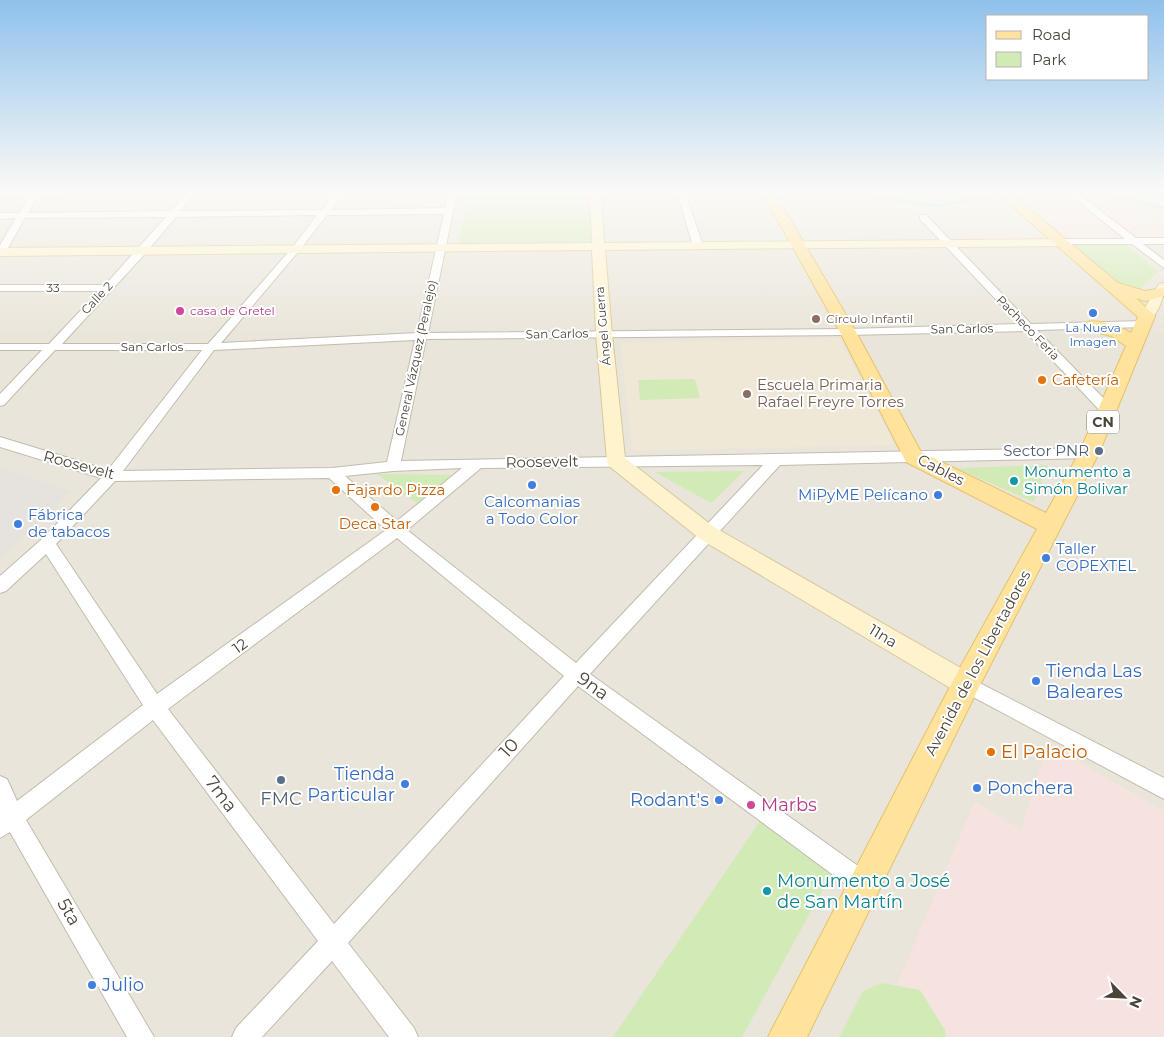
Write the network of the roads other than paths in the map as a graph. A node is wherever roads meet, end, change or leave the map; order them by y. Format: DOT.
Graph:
graph roads {
  1 [pos="6,240"];
  2 [pos="151,240"];
  3 [pos="302,240"];
  4 [pos="442,240"];
  5 [pos="597,240"];
  6 [pos="696,240"];
  7 [pos="797,240"];
  8 [pos="946,240"];
  9 [pos="1133,241"];
  10 [pos="1164,241"];
  11 [pos="1060,242"];
  12 [pos="949,244"];
  13 [pos="800,245"];
  14 [pos="698,246"];
  15 [pos="440,248"];
  16 [pos="597,248"];
  17 [pos="295,250"];
  18 [pos="142,251"];
  19 [pos="0,252"];
  20 [pos="1164,265"];
  21 [pos="1112,286"];
  22 [pos="0,288"];
  23 [pos="106,288"];
  24 [pos="1163,288"];
  25 [pos="1146,320"];
  26 [pos="1093,326"];
  27 [pos="1027,327"];
  28 [pos="848,332"];
  29 [pos="604,334"];
  30 [pos="420,336"];
  31 [pos="0,347"];
  32 [pos="211,347"];
  33 [pos="1135,347"];
  34 [pos="50,348"];
  35 [pos="0,402"];
  36 [pos="1108,411"];
  37 [pos="0,442"];
  38 [pos="1089,453"];
  39 [pos="912,457"];
  40 [pos="776,460"];
  41 [pos="616,461"];
  42 [pos="478,463"];
  43 [pos="393,466"];
  44 [pos="332,473"];
  45 [pos="111,476"];
  46 [pos="1050,525"];
  47 [pos="397,530"];
  48 [pos="707,532"];
  49 [pos="47,543"];
  50 [pos="0,586"];
  51 [pos="576,674"];
  52 [pos="966,684"];
  53 [pos="155,707"];
  54 [pos="0,786"];
  55 [pos="1164,789"];
  56 [pos="7,822"];
  57 [pos="864,884"];
  58 [pos="334,943"];
  59 [pos="141,1037"];
  60 [pos="245,1037"];
  61 [pos="406,1037"];
  62 [pos="787,1037"];
  1 -- 19 [label="street"];
  2 -- 18 [label="street, Calle 2"];
  3 -- 17 [label="street"];
  4 -- 15 [label="street, General Vázquez (Peralejo)"];
  5 -- 16 [label="street, Ángel Guerra"];
  6 -- 14 [label="street"];
  7 -- 13 [label="main road, Cables"];
  8 -- 12 [label="street, Pacheco Feria"];
  9 -- 10 [label="street"];
  9 -- 11 [label="street"];
  9 -- 20 [label="street"];
  11 -- 12 [label="street"];
  11 -- 21 [label="main road"];
  12 -- 13 [label="street"];
  12 -- 27 [label="street, Pacheco Feria"];
  13 -- 14 [label="street"];
  13 -- 28 [label="main road, Cables"];
  14 -- 16 [label="street"];
  15 -- 16 [label="street"];
  15 -- 17 [label="street"];
  15 -- 30 [label="street, General Vázquez (Peralejo)"];
  16 -- 29 [label="street, Ángel Guerra"];
  17 -- 18 [label="street"];
  17 -- 32 [label="street"];
  18 -- 19 [label="street"];
  18 -- 23 [label="street, Calle 2"];
  21 -- 24 [label="main road"];
  21 -- 25 [label="main road"];
  22 -- 23 [label="street, 33"];
  23 -- 34 [label="street, Calle 2"];
  24 -- 25 [label="street, Avenida de los Libertadores / CN"];
  25 -- 26 [label="street, San Carlos"];
  25 -- 33 [label="main road, Avenida de los Libertadores / CN"];
  26 -- 27 [label="street, San Carlos"];
  26 -- 33 [label="main road"];
  27 -- 28 [label="street, San Carlos"];
  27 -- 36 [label="street, Pacheco Feria"];
  28 -- 29 [label="street, San Carlos"];
  28 -- 39 [label="main road, Cables"];
  29 -- 30 [label="street, San Carlos"];
  29 -- 41 [label="street, Ángel Guerra"];
  30 -- 32 [label="street, San Carlos"];
  30 -- 43 [label="street, General Vázquez (Peralejo)"];
  31 -- 34 [label="street, San Carlos"];
  32 -- 34 [label="street, San Carlos"];
  32 -- 45 [label="street"];
  33 -- 36 [label="main road, Avenida de los Libertadores / CN"];
  34 -- 35 [label="street, Calle 2"];
  36 -- 38 [label="main road, Avenida de los Libertadores / CN"];
  37 -- 45 [label="street, Roosevelt"];
  38 -- 39 [label="street, Roosevelt"];
  38 -- 46 [label="main road, Avenida de los Libertadores / CN"];
  39 -- 40 [label="street, Roosevelt"];
  39 -- 46 [label="main road, Cables"];
  40 -- 41 [label="street, Roosevelt"];
  40 -- 48 [label="street, 10"];
  41 -- 42 [label="street, Roosevelt"];
  41 -- 48 [label="street, 11na"];
  42 -- 43 [label="street, Roosevelt"];
  42 -- 47 [label="street, 12"];
  43 -- 44 [label="street, Roosevelt"];
  44 -- 45 [label="street, Roosevelt"];
  44 -- 47 [label="street, 9na"];
  45 -- 49 [label="street"];
  46 -- 52 [label="main road, Avenida de los Libertadores / CN"];
  47 -- 51 [label="street, 9na"];
  47 -- 53 [label="street, 12"];
  48 -- 51 [label="street, 10"];
  48 -- 52 [label="street, 11na"];
  49 -- 50 [label="street"];
  49 -- 53 [label="street, 7ma"];
  51 -- 57 [label="street, 9na"];
  51 -- 58 [label="street, 10"];
  52 -- 55 [label="street, 11na"];
  52 -- 57 [label="main road, Avenida de los Libertadores / CN"];
  53 -- 56 [label="street, 12"];
  53 -- 58 [label="street, 7ma"];
  54 -- 56 [label="street, 5ta"];
  56 -- 59 [label="street, 5ta"];
  57 -- 62 [label="main road, Avenida de los Libertadores / CN"];
  58 -- 60 [label="street, 10"];
  58 -- 61 [label="street, 7ma"];
}
